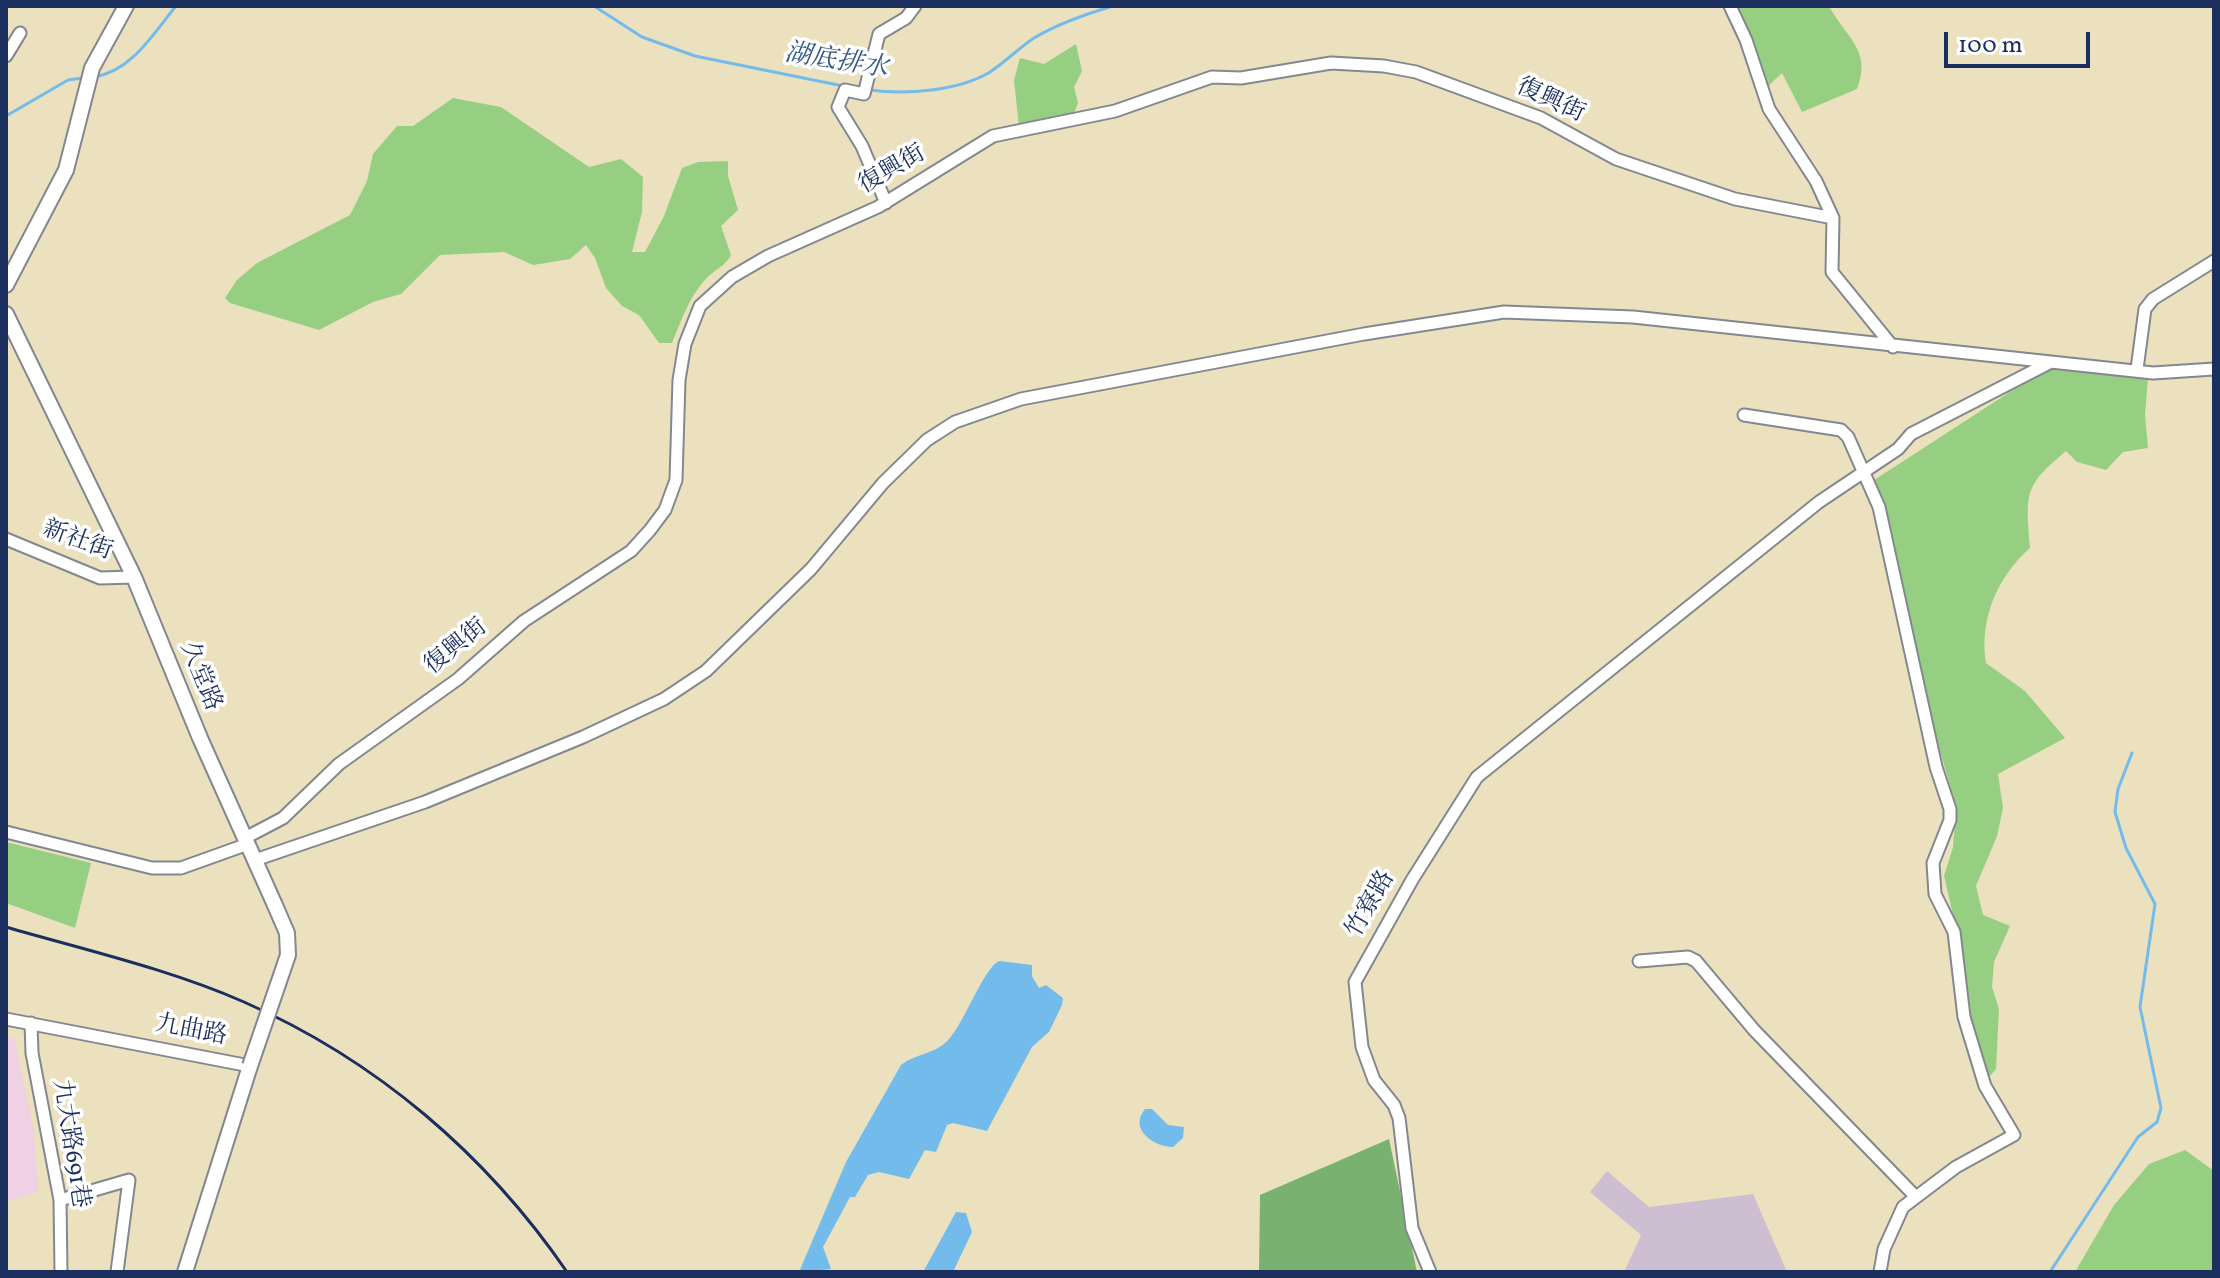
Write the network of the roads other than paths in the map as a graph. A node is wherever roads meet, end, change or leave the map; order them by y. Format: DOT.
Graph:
graph roads {
  1 [pos="126,6"];
  2 [pos="915,6"];
  3 [pos="1730,6"];
  4 [pos="20,33"];
  5 [pos="6,56"];
  6 [pos="886,203"];
  7 [pos="1833,218"];
  8 [pos="2214,261"];
  9 [pos="6,285"];
  10 [pos="6,314"];
  11 [pos="1893,347"];
  12 [pos="2050,363"];
  13 [pos="2137,369"];
  14 [pos="2214,369"];
  15 [pos="1744,415"];
  16 [pos="1863,472"];
  17 [pos="6,539"];
  18 [pos="134,577"];
  19 [pos="6,832"];
  20 [pos="246,841"];
  21 [pos="255,860"];
  22 [pos="1639,961"];
  23 [pos="6,1019"];
  24 [pos="31,1023"];
  25 [pos="250,1066"];
  26 [pos="1915,1196"];
  27 [pos="60,1200"];
  28 [pos="61,1272"];
  29 [pos="117,1272"];
  30 [pos="185,1272"];
  31 [pos="1430,1272"];
  32 [pos="1880,1272"];
  1 -- 9 [label="street"];
  2 -- 6 [label="street"];
  3 -- 7 [label="street"];
  4 -- 5 [label="street"];
  6 -- 7 [label="street, 復興街"];
  6 -- 20 [label="street, 復興街"];
  7 -- 11 [label="street"];
  8 -- 13 [label="street"];
  10 -- 18 [label="street, 久堂路"];
  11 -- 12 [label="street"];
  11 -- 21 [label="street"];
  12 -- 13 [label="street"];
  12 -- 16 [label="street, 竹寮路"];
  13 -- 14 [label="street"];
  15 -- 16 [label="street"];
  16 -- 26 [label="street"];
  16 -- 31 [label="street, 竹寮路"];
  17 -- 18 [label="street, 新社街"];
  18 -- 20 [label="street, 久堂路"];
  19 -- 20 [label="street, 復興街"];
  20 -- 21 [label="street, 久堂路"];
  21 -- 25 [label="street, 久堂路, bridge"];
  22 -- 26 [label="street"];
  23 -- 24 [label="street, 九曲路"];
  24 -- 25 [label="street, 九曲路"];
  24 -- 27 [label="street, 九大路691巷"];
  25 -- 30 [label="street, 九曲路"];
  26 -- 32 [label="street"];
  27 -- 28 [label="street, 九大路691巷"];
  27 -- 29 [label="street"];
}
